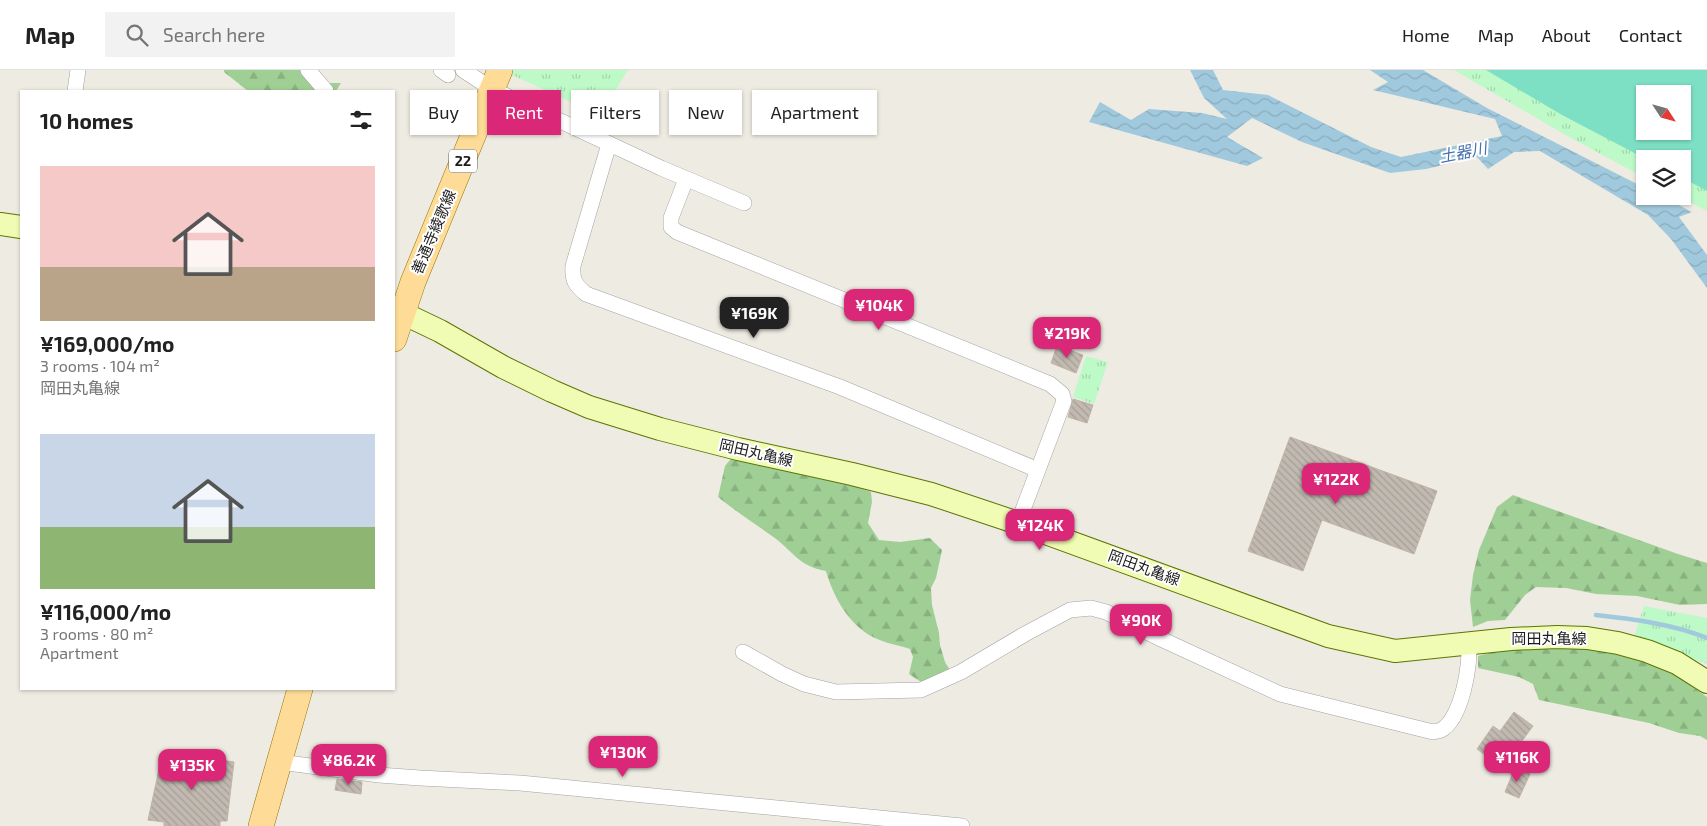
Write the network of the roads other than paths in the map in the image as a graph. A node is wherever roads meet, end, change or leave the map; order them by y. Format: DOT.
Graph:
graph roads {
  1 [pos="78,70"];
  2 [pos="308,70"];
  3 [pos="464,70"];
  4 [pos="496,79"];
  5 [pos="75,90"];
  6 [pos="325,90"];
  7 [pos="609,144"];
  8 [pos="686,179"];
  9 [pos="744,204"];
  10 [pos="0,224"];
  11 [pos="20,228"];
  12 [pos="399,311"];
  13 [pos="395,333"];
  14 [pos="1038,470"];
  15 [pos="1018,523"];
  16 [pos="1468,643"];
  17 [pos="743,652"];
  18 [pos="1707,682"];
  19 [pos="300,690"];
  20 [pos="280,762"];
  21 [pos="261,826"];
  22 [pos="962,826"];
  1 -- 5 [label="street"];
  2 -- 6 [label="street"];
  3 -- 4 [label="street"];
  4 -- 7 [label="street"];
  4 -- 12 [label="main road, 善通寺綾歌線 / 22"];
  7 -- 8 [label="street"];
  7 -- 14 [label="street"];
  8 -- 9 [label="street"];
  8 -- 14 [label="street"];
  10 -- 11 [label="main road"];
  12 -- 13 [label="main road, 善通寺綾歌線 / 22"];
  12 -- 15 [label="main road, 岡田丸亀線"];
  14 -- 15 [label="street"];
  15 -- 16 [label="main road, 岡田丸亀線"];
  16 -- 17 [label="street"];
  16 -- 18 [label="main road, 岡田丸亀線"];
  19 -- 20 [label="main road"];
  20 -- 21 [label="main road"];
  20 -- 22 [label="street"];
}
